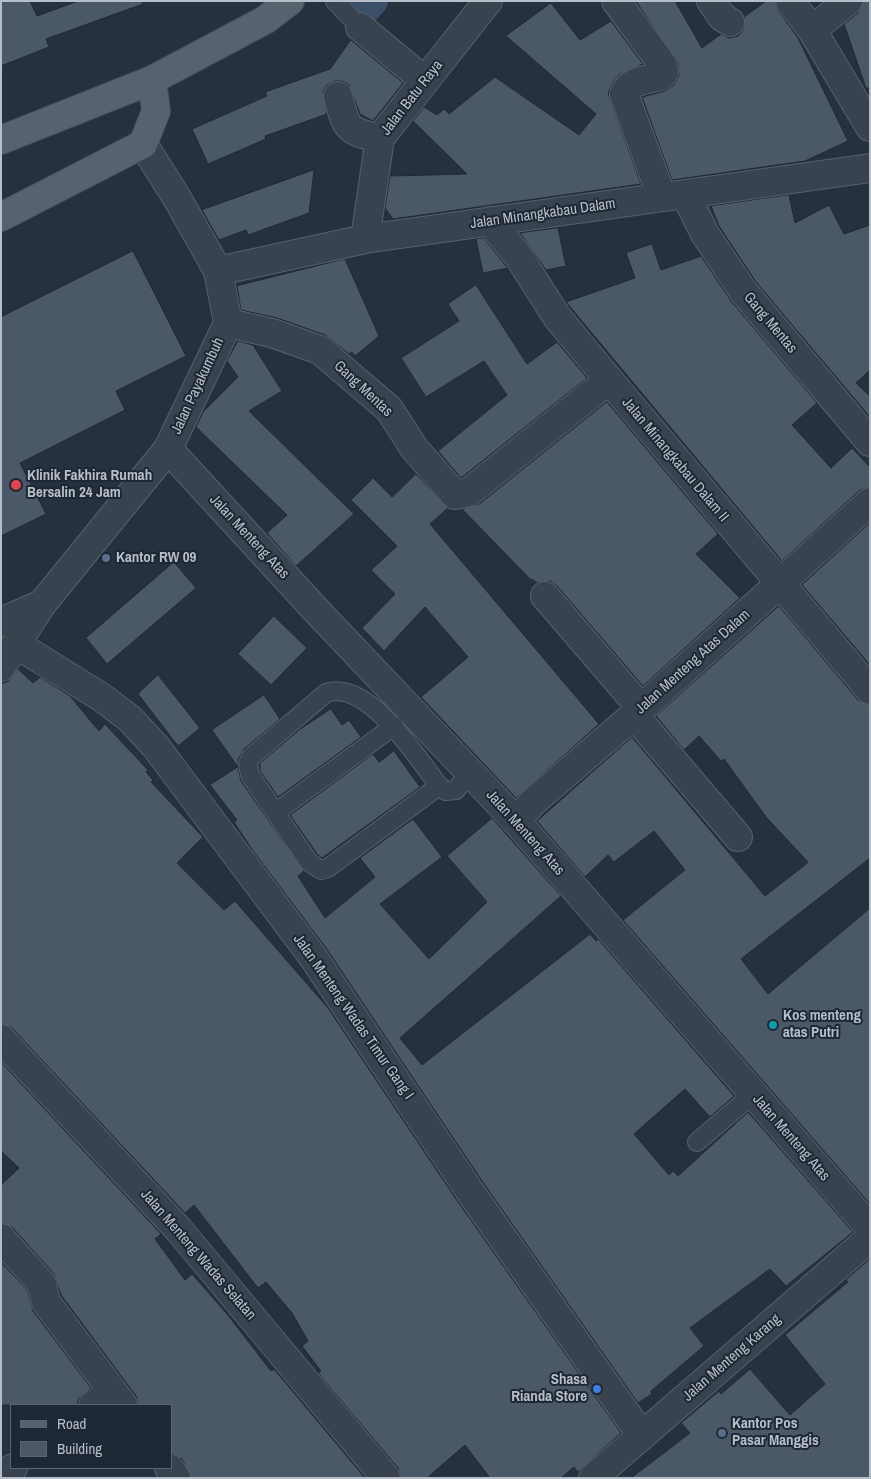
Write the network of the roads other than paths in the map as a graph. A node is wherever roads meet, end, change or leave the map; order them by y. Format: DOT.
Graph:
graph roads {
  1 [pos="290,1"];
  2 [pos="335,1"];
  3 [pos="488,1"];
  4 [pos="616,1"];
  5 [pos="711,1"];
  6 [pos="790,1"];
  7 [pos="848,1"];
  8 [pos="355,22"];
  9 [pos="730,22"];
  10 [pos="812,30"];
  11 [pos="152,80"];
  12 [pos="425,81"];
  13 [pos="338,96"];
  14 [pos="870,127"];
  15 [pos="380,138"];
  16 [pos="1,140"];
  17 [pos="143,144"];
  18 [pos="870,168"];
  19 [pos="674,195"];
  20 [pos="1,217"];
  21 [pos="490,221"];
  22 [pos="364,239"];
  23 [pos="218,271"];
  24 [pos="228,322"];
  25 [pos="608,380"];
  26 [pos="870,442"];
  27 [pos="168,449"];
  28 [pos="870,502"];
  29 [pos="780,583"];
  30 [pos="545,596"];
  31 [pos="42,604"];
  32 [pos="1,622"];
  33 [pos="16,644"];
  34 [pos="1,668"];
  35 [pos="870,690"];
  36 [pos="638,712"];
  37 [pos="394,726"];
  38 [pos="470,772"];
  39 [pos="439,786"];
  40 [pos="276,812"];
  41 [pos="516,821"];
  42 [pos="738,838"];
  43 [pos="1,1039"];
  44 [pos="752,1095"];
  45 [pos="697,1142"];
  46 [pos="870,1228"];
  47 [pos="1,1238"];
  48 [pos="870,1238"];
  49 [pos="109,1401"];
  50 [pos="642,1436"];
  51 [pos="12,1469"];
  52 [pos="1,1477"];
  53 [pos="386,1478"];
  54 [pos="593,1478"];
  1 -- 11 [label="main road"];
  2 -- 8 [label="lane"];
  3 -- 12 [label="street, Jalan Batu Raya"];
  4 -- 19 [label="street, Gang Mentas"];
  5 -- 9 [label="street"];
  6 -- 10 [label="street"];
  7 -- 10 [label="street"];
  8 -- 12 [label="street"];
  10 -- 14 [label="street"];
  11 -- 16 [label="main road"];
  11 -- 17 [label="main road"];
  12 -- 15 [label="street, Jalan Batu Raya"];
  13 -- 15 [label="street"];
  15 -- 22 [label="street, Jalan Batu Raya"];
  17 -- 20 [label="main road"];
  17 -- 23 [label="street, Jalan Payakumbuh"];
  18 -- 19 [label="street, Jalan Minangkabau Dalam"];
  19 -- 21 [label="street, Jalan Minangkabau Dalam"];
  19 -- 26 [label="street, Gang Mentas"];
  21 -- 22 [label="street, Jalan Minangkabau Dalam"];
  21 -- 25 [label="street, Jalan Minangkabau Dalam II"];
  22 -- 23 [label="street, Jalan Minangkabau Dalam"];
  23 -- 24 [label="street, Jalan Payakumbuh"];
  24 -- 25 [label="street, Gang Mentas"];
  24 -- 27 [label="street, Jalan Payakumbuh"];
  25 -- 29 [label="street, Jalan Minangkabau Dalam II"];
  27 -- 31 [label="street, Jalan Payakumbuh"];
  27 -- 38 [label="street, Jalan Menteng Atas"];
  28 -- 29 [label="street, Jalan Menteng Atas Dalam"];
  29 -- 35 [label="street, Jalan Minangkabau Dalam II"];
  29 -- 36 [label="street, Jalan Menteng Atas Dalam"];
  30 -- 36 [label="street"];
  31 -- 32 [label="street"];
  31 -- 33 [label="street, Jalan Payakumbuh"];
  33 -- 34 [label="street, Jalan Payakumbuh"];
  33 -- 50 [label="street, Jalan Menteng Wadas Timur Gang I"];
  36 -- 41 [label="street, Jalan Menteng Atas Dalam"];
  36 -- 42 [label="street"];
  37 -- 39 [label="lane"];
  37 -- 40 [label="lane"];
  37 -- 40 [label="lane"];
  38 -- 39 [label="lane"];
  38 -- 41 [label="street, Jalan Menteng Atas"];
  39 -- 40 [label="lane"];
  41 -- 44 [label="street, Jalan Menteng Atas"];
  43 -- 53 [label="street, Jalan Menteng Wadas Selatan"];
  44 -- 45 [label="lane"];
  44 -- 46 [label="street, Jalan Menteng Atas"];
  47 -- 49 [label="street"];
  48 -- 50 [label="street, Jalan Menteng Karang"];
  50 -- 54 [label="street, Jalan Menteng Karang"];
  51 -- 52 [label="street"];
}
